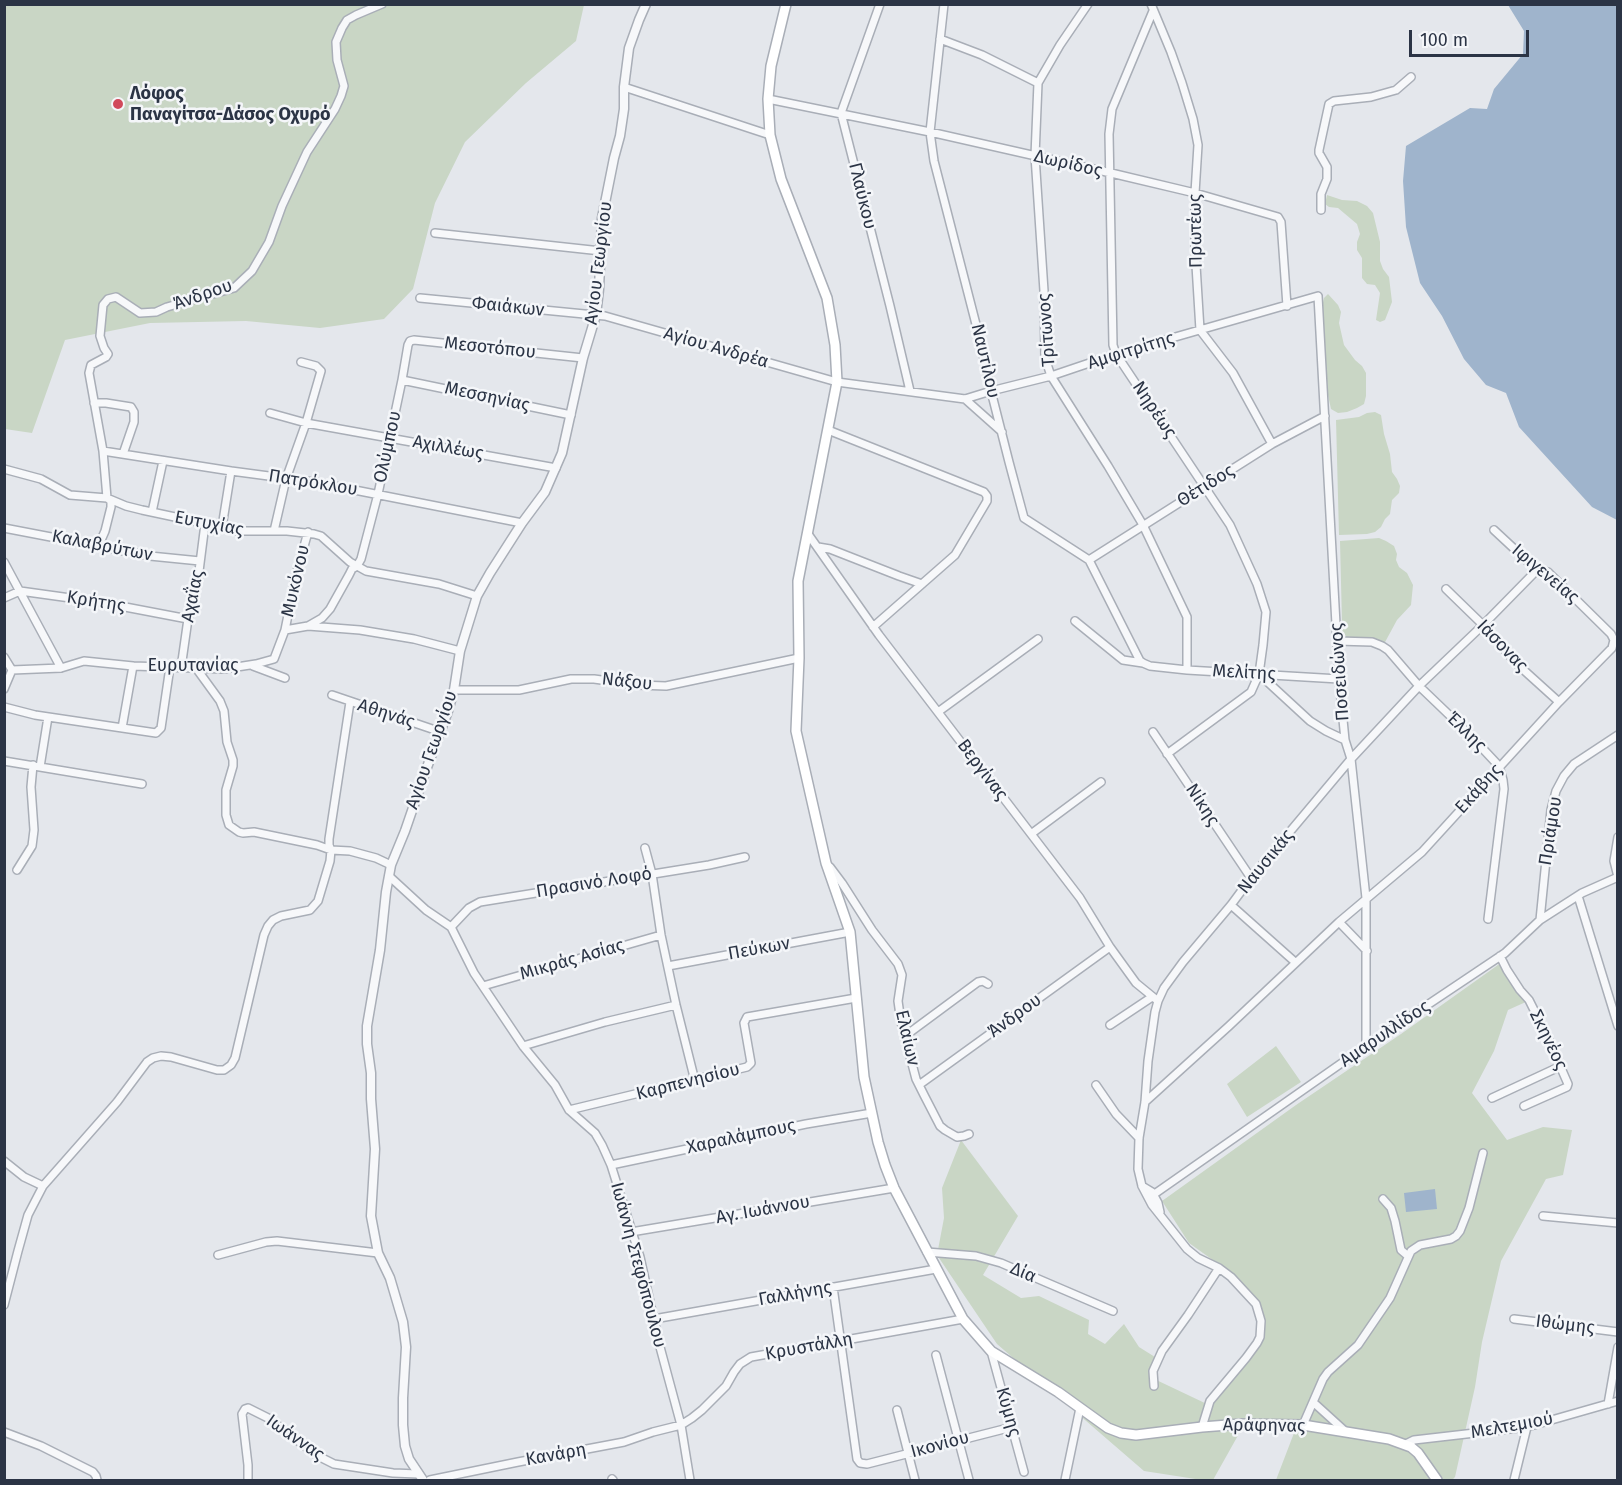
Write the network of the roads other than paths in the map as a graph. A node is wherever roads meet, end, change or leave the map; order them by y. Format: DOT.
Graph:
graph roads {
  1 [pos="382,4"];
  2 [pos="646,4"];
  3 [pos="786,4"];
  4 [pos="880,4"];
  5 [pos="944,4"];
  6 [pos="1088,4"];
  7 [pos="1152,8"];
  8 [pos="940,39"];
  9 [pos="1411,77"];
  10 [pos="1038,83"];
  11 [pos="624,87"];
  12 [pos="768,99"];
  13 [pos="841,113"];
  14 [pos="930,132"];
  15 [pos="770,135"];
  16 [pos="1035,156"];
  17 [pos="1111,173"];
  18 [pos="1195,194"];
  19 [pos="1321,210"];
  20 [pos="435,234"];
  21 [pos="601,251"];
  22 [pos="1318,296"];
  23 [pos="420,298"];
  24 [pos="1287,306"];
  25 [pos="596,315"];
  26 [pos="1200,330"];
  27 [pos="406,352"];
  28 [pos="1116,354"];
  29 [pos="583,358"];
  30 [pos="301,362"];
  31 [pos="1051,376"];
  32 [pos="402,380"];
  33 [pos="837,382"];
  34 [pos="910,391"];
  35 [pos="991,391"];
  36 [pos="965,399"];
  37 [pos="94,403"];
  38 [pos="270,413"];
  39 [pos="571,415"];
  40 [pos="1325,416"];
  41 [pos="306,423"];
  42 [pos="828,430"];
  43 [pos="1002,432"];
  44 [pos="390,438"];
  45 [pos="1272,444"];
  46 [pos="103,451"];
  47 [pos="123,454"];
  48 [pos="163,460"];
  49 [pos="556,468"];
  50 [pos="4,469"];
  51 [pos="231,471"];
  52 [pos="286,479"];
  53 [pos="1204,487"];
  54 [pos="378,494"];
  55 [pos="107,498"];
  56 [pos="152,512"];
  57 [pos="522,523"];
  58 [pos="205,524"];
  59 [pos="1143,525"];
  60 [pos="222,527"];
  61 [pos="4,528"];
  62 [pos="1494,530"];
  63 [pos="274,531"];
  64 [pos="308,532"];
  65 [pos="808,534"];
  66 [pos="98,547"];
  67 [pos="818,547"];
  68 [pos="1089,560"];
  69 [pos="200,561"];
  70 [pos="4,562"];
  71 [pos="357,566"];
  72 [pos="1537,570"];
  73 [pos="922,584"];
  74 [pos="1446,589"];
  75 [pos="20,591"];
  76 [pos="477,596"];
  77 [pos="4,598"];
  78 [pos="188,619"];
  79 [pos="1076,621"];
  80 [pos="1483,625"];
  81 [pos="308,626"];
  82 [pos="873,627"];
  83 [pos="285,630"];
  84 [pos="1038,639"];
  85 [pos="1337,641"];
  86 [pos="1612,648"];
  87 [pos="460,651"];
  88 [pos="4,657"];
  89 [pos="799,658"];
  90 [pos="250,665"];
  91 [pos="1147,665"];
  92 [pos="133,666"];
  93 [pos="170,667"];
  94 [pos="61,668"];
  95 [pos="180,668"];
  96 [pos="196,668"];
  97 [pos="12,670"];
  98 [pos="1187,670"];
  99 [pos="1259,674"];
  100 [pos="285,678"];
  101 [pos="1339,679"];
  102 [pos="1419,686"];
  103 [pos="4,689"];
  104 [pos="454,690"];
  105 [pos="332,695"];
  106 [pos="351,702"];
  107 [pos="1559,702"];
  108 [pos="4,707"];
  109 [pos="938,712"];
  110 [pos="48,717"];
  111 [pos="122,728"];
  112 [pos="441,732"];
  113 [pos="1153,732"];
  114 [pos="1617,735"];
  115 [pos="1345,741"];
  116 [pos="1167,754"];
  117 [pos="1351,759"];
  118 [pos="4,760"];
  119 [pos="37,766"];
  120 [pos="1499,766"];
  121 [pos="1101,782"];
  122 [pos="142,784"];
  123 [pos="1031,834"];
  124 [pos="1617,837"];
  125 [pos="645,848"];
  126 [pos="331,850"];
  127 [pos="745,857"];
  128 [pos="826,863"];
  129 [pos="391,865"];
  130 [pos="17,870"];
  131 [pos="652,874"];
  132 [pos="389,876"];
  133 [pos="1617,877"];
  134 [pos="1251,878"];
  135 [pos="1578,896"];
  136 [pos="1366,898"];
  137 [pos="1232,905"];
  138 [pos="1488,919"];
  139 [pos="1540,920"];
  140 [pos="1339,922"];
  141 [pos="451,927"];
  142 [pos="850,932"];
  143 [pos="661,935"];
  144 [pos="1110,947"];
  145 [pos="1367,951"];
  146 [pos="1500,956"];
  147 [pos="1295,962"];
  148 [pos="668,966"];
  149 [pos="988,984"];
  150 [pos="483,986"];
  151 [pos="856,998"];
  152 [pos="1155,999"];
  153 [pos="676,1005"];
  154 [pos="1110,1025"];
  155 [pos="1617,1026"];
  156 [pos="905,1036"];
  157 [pos="523,1046"];
  158 [pos="1366,1046"];
  159 [pos="1561,1066"];
  160 [pos="695,1080"];
  161 [pos="919,1085"];
  162 [pos="1096,1085"];
  163 [pos="1492,1098"];
  164 [pos="1145,1102"];
  165 [pos="1524,1106"];
  166 [pos="569,1110"];
  167 [pos="872,1113"];
  168 [pos="969,1134"];
  169 [pos="1139,1138"];
  170 [pos="1483,1152"];
  171 [pos="4,1161"];
  172 [pos="611,1165"];
  173 [pos="43,1186"];
  174 [pos="1142,1186"];
  175 [pos="894,1188"];
  176 [pos="1153,1195"];
  177 [pos="1383,1199"];
  178 [pos="1160,1215"];
  179 [pos="1543,1216"];
  180 [pos="1617,1223"];
  181 [pos="632,1232"];
  182 [pos="927,1252"];
  183 [pos="378,1253"];
  184 [pos="218,1255"];
  185 [pos="1408,1256"];
  186 [pos="1219,1268"];
  187 [pos="936,1269"];
  188 [pos="833,1287"];
  189 [pos="4,1305"];
  190 [pos="1113,1311"];
  191 [pos="654,1319"];
  192 [pos="1514,1319"];
  193 [pos="963,1320"];
  194 [pos="1617,1332"];
  195 [pos="842,1342"];
  196 [pos="1617,1347"];
  197 [pos="991,1351"];
  198 [pos="936,1355"];
  199 [pos="1154,1386"];
  200 [pos="1617,1401"];
  201 [pos="1313,1402"];
  202 [pos="1608,1404"];
  203 [pos="1080,1408"];
  204 [pos="897,1410"];
  205 [pos="681,1425"];
  206 [pos="1304,1425"];
  207 [pos="1012,1427"];
  208 [pos="1202,1427"];
  209 [pos="1527,1427"];
  210 [pos="4,1432"];
  211 [pos="1346,1432"];
  212 [pos="958,1440"];
  213 [pos="1406,1444"];
  214 [pos="909,1454"];
  215 [pos="1024,1472"];
  216 [pos="420,1477"];
  217 [pos="97,1480"];
  218 [pos="248,1480"];
  219 [pos="430,1480"];
  220 [pos="690,1480"];
  221 [pos="915,1480"];
  222 [pos="969,1480"];
  223 [pos="1065,1480"];
  224 [pos="1437,1480"];
  225 [pos="1514,1480"];
  1 -- 37 [label="street, Άνδρου"];
  2 -- 11 [label="street, Αγίου Γεωργίου"];
  3 -- 12 [label="main road, Αράφηνας"];
  4 -- 13 [label="street"];
  5 -- 8 [label="street, Ναυτίλου"];
  6 -- 10 [label="street, Τρίτωνος"];
  7 -- 17 [label="street, Νηρέως"];
  7 -- 18 [label="street, Πρωτέως"];
  8 -- 10 [label="street"];
  8 -- 14 [label="street, Ναυτίλου"];
  9 -- 19 [label="street"];
  10 -- 16 [label="street, Τρίτωνος"];
  11 -- 15 [label="street"];
  11 -- 21 [label="street, Αγίου Γεωργίου"];
  12 -- 13 [label="street, Δωρίδος"];
  12 -- 15 [label="main road, Αράφηνας"];
  13 -- 14 [label="street, Δωρίδος"];
  13 -- 34 [label="street, Γλαύκου"];
  14 -- 16 [label="street, Δωρίδος"];
  14 -- 35 [label="street, Ναυτίλου"];
  15 -- 33 [label="main road, Αράφηνας"];
  16 -- 17 [label="street, Δωρίδος"];
  16 -- 31 [label="street, Τρίτωνος"];
  17 -- 18 [label="street, Δωρίδος"];
  17 -- 28 [label="street, Νηρέως"];
  18 -- 24 [label="street, Δωρίδος"];
  18 -- 26 [label="street, Πρωτέως"];
  20 -- 21 [label="street"];
  21 -- 25 [label="street, Αγίου Γεωργίου"];
  22 -- 24 [label="street, Αμφιτρίτης"];
  22 -- 40 [label="street, Ποσειδώνος"];
  23 -- 25 [label="street, Φαιάκων"];
  24 -- 26 [label="street, Αμφιτρίτης"];
  25 -- 29 [label="street, Αγίου Γεωργίου"];
  25 -- 33 [label="street, Αγίου Ανδρέα"];
  26 -- 28 [label="street, Αμφιτρίτης"];
  26 -- 45 [label="street"];
  27 -- 29 [label="street, Μεσοτόπου"];
  27 -- 32 [label="street, Ολύμπου"];
  28 -- 31 [label="street, Αμφιτρίτης"];
  28 -- 53 [label="street, Νηρέως"];
  29 -- 39 [label="street, Αγίου Γεωργίου"];
  30 -- 41 [label="street"];
  31 -- 35 [label="street, Αμφιτρίτης"];
  31 -- 59 [label="street, Τρίτωνος"];
  32 -- 39 [label="street, Μεσσηνίας"];
  32 -- 44 [label="street, Ολύμπου"];
  33 -- 34 [label="street, Αμφιτρίτης"];
  33 -- 42 [label="main road, Αράφηνας"];
  34 -- 36 [label="street, Αμφιτρίτης"];
  35 -- 36 [label="street, Αμφιτρίτης"];
  35 -- 43 [label="street, Ναυτίλου"];
  36 -- 43 [label="street"];
  37 -- 46 [label="street, Άνδρου"];
  37 -- 47 [label="street"];
  38 -- 41 [label="street, Αχιλλέως"];
  39 -- 49 [label="street, Αγίου Γεωργίου"];
  40 -- 45 [label="street, Θέτιδος"];
  40 -- 85 [label="street, Ποσειδώνος"];
  41 -- 44 [label="street, Αχιλλέως"];
  41 -- 52 [label="street"];
  42 -- 65 [label="main road, Αράφηνας"];
  42 -- 73 [label="street"];
  43 -- 68 [label="street, Ναυτίλου"];
  44 -- 49 [label="street, Αχιλλέως"];
  44 -- 54 [label="street, Ολύμπου"];
  45 -- 53 [label="street, Θέτιδος"];
  46 -- 47 [label="street, Πατρόκλου"];
  46 -- 55 [label="street, Άνδρου"];
  47 -- 48 [label="street, Πατρόκλου"];
  48 -- 51 [label="street, Πατρόκλου"];
  48 -- 56 [label="street"];
  49 -- 57 [label="street, Αγίου Γεωργίου"];
  50 -- 55 [label="street, Ευτυχίας"];
  51 -- 52 [label="street, Πατρόκλου"];
  51 -- 60 [label="street"];
  52 -- 54 [label="street, Πατρόκλου"];
  52 -- 63 [label="street"];
  53 -- 59 [label="street, Θέτιδος"];
  53 -- 99 [label="street, Νηρέως"];
  54 -- 57 [label="street, Πατρόκλου"];
  54 -- 71 [label="street, Ολύμπου"];
  55 -- 56 [label="street, Ευτυχίας"];
  55 -- 66 [label="street, Άνδρου"];
  56 -- 58 [label="street, Ευτυχίας"];
  57 -- 76 [label="street, Αγίου Γεωργίου"];
  58 -- 60 [label="street, Ευτυχίας"];
  58 -- 69 [label="street, Αχαΐας"];
  59 -- 68 [label="street, Θέτιδος"];
  59 -- 98 [label="street, Τρίτωνος"];
  60 -- 63 [label="street, Ευτυχίας"];
  61 -- 66 [label="street, Καλαβρύτων"];
  62 -- 72 [label="street, Ιφιγενείας"];
  63 -- 64 [label="street, Ευτυχίας"];
  64 -- 71 [label="street, Ευτυχίας"];
  64 -- 83 [label="street, Μυκόνου"];
  65 -- 67 [label="street, Βεργίνας"];
  65 -- 89 [label="main road, Αράφηνας"];
  66 -- 69 [label="street, Καλαβρύτων"];
  67 -- 73 [label="street"];
  67 -- 82 [label="street, Βεργίνας"];
  68 -- 91 [label="street"];
  69 -- 78 [label="street, Αχαΐας"];
  70 -- 75 [label="street"];
  71 -- 76 [label="street, Ευτυχίας"];
  71 -- 81 [label="street, Ολύμπου"];
  72 -- 80 [label="street, Ναυσικάς"];
  72 -- 86 [label="street, Ιφιγενείας"];
  73 -- 82 [label="street"];
  74 -- 80 [label="street, Ιάσονας"];
  75 -- 77 [label="street"];
  75 -- 78 [label="street, Κρήτης"];
  75 -- 94 [label="street"];
  76 -- 87 [label="street, Αγίου Γεωργίου"];
  78 -- 95 [label="street, Αχαΐας"];
  79 -- 91 [label="street, Μελίτης"];
  80 -- 102 [label="street, Ναυσικάς"];
  80 -- 107 [label="street, Ιάσονας"];
  81 -- 83 [label="street"];
  81 -- 87 [label="street"];
  82 -- 109 [label="street, Βεργίνας"];
  83 -- 90 [label="street, Ευρυτανίας"];
  84 -- 109 [label="street"];
  85 -- 101 [label="street, Ποσειδώνος"];
  85 -- 102 [label="street, Έλλης"];
  86 -- 107 [label="street, Εκάβης"];
  87 -- 104 [label="street, Αγίου Γεωργίου"];
  88 -- 97 [label="street"];
  89 -- 104 [label="street, Νάξου"];
  89 -- 128 [label="main road, Αράφηνας"];
  90 -- 96 [label="street, Ευρυτανίας"];
  90 -- 100 [label="street"];
  91 -- 98 [label="street, Μελίτης"];
  92 -- 93 [label="street, Ευρυτανίας"];
  92 -- 94 [label="street, Ευρυτανίας"];
  92 -- 111 [label="street"];
  93 -- 95 [label="street, Ευρυτανίας"];
  93 -- 111 [label="street"];
  94 -- 97 [label="street, Ευρυτανίας"];
  95 -- 96 [label="street, Ευρυτανίας"];
  96 -- 126 [label="street"];
  97 -- 103 [label="street"];
  98 -- 99 [label="street, Μελίτης"];
  99 -- 101 [label="street, Μελίτης"];
  99 -- 115 [label="street"];
  99 -- 116 [label="street, Νηρέως"];
  101 -- 115 [label="street, Ποσειδώνος"];
  102 -- 117 [label="street, Ναυσικάς"];
  102 -- 120 [label="street, Έλλης"];
  104 -- 112 [label="street, Αγίου Γεωργίου"];
  105 -- 106 [label="street, Αθηνάς"];
  106 -- 112 [label="street, Αθηνάς"];
  106 -- 126 [label="street"];
  107 -- 120 [label="street, Εκάβης"];
  108 -- 110 [label="street"];
  109 -- 123 [label="street, Βεργίνας"];
  110 -- 111 [label="street"];
  110 -- 119 [label="street"];
  112 -- 129 [label="street, Αγίου Γεωργίου"];
  113 -- 116 [label="street, Νίκης"];
  114 -- 139 [label="street, Πριάμου"];
  115 -- 117 [label="street, Ποσειδώνος"];
  116 -- 134 [label="street, Νίκης"];
  117 -- 134 [label="street, Ναυσικάς"];
  117 -- 136 [label="street, Ποσειδώνος"];
  118 -- 119 [label="street"];
  119 -- 122 [label="street"];
  119 -- 130 [label="street"];
  120 -- 136 [label="street, Εκάβης"];
  120 -- 138 [label="street, Έλλης"];
  121 -- 123 [label="street"];
  123 -- 144 [label="street, Βεργίνας"];
  124 -- 133 [label="street"];
  125 -- 131 [label="street"];
  126 -- 129 [label="street"];
  126 -- 173 [label="street"];
  127 -- 131 [label="street, Πρασινό Λοφό"];
  128 -- 142 [label="main road, Αράφηνας"];
  128 -- 156 [label="street, Ελαίων"];
  129 -- 132 [label="street, Αγίου Γεωργίου"];
  131 -- 141 [label="street, Πρασινό Λοφό"];
  131 -- 143 [label="street"];
  132 -- 141 [label="street, Ιωάννη Στεφόπουλου"];
  132 -- 183 [label="street, Αγίου Γεωργίου"];
  133 -- 135 [label="street, Αμαρυλλίδος"];
  134 -- 137 [label="street, Ναυσικάς"];
  135 -- 139 [label="street, Αμαρυλλίδος"];
  135 -- 155 [label="street"];
  136 -- 140 [label="street, Εκάβης"];
  136 -- 145 [label="street, Ποσειδώνος"];
  137 -- 147 [label="street"];
  137 -- 152 [label="street, Ναυσικάς"];
  139 -- 146 [label="street, Αμαρυλλίδος"];
  140 -- 145 [label="street"];
  140 -- 147 [label="street, Εκάβης"];
  141 -- 150 [label="street, Ιωάννη Στεφόπουλου"];
  142 -- 148 [label="street, Πεύκων"];
  142 -- 151 [label="main road, Αράφηνας"];
  143 -- 148 [label="street"];
  143 -- 150 [label="street, Μικράς Ασίας"];
  144 -- 152 [label="street, Βεργίνας"];
  144 -- 161 [label="street, Άνδρου"];
  145 -- 158 [label="street, Ποσειδώνος"];
  146 -- 158 [label="street, Αμαρυλλίδος"];
  146 -- 159 [label="street, Σκηνέος"];
  147 -- 164 [label="street, Εκάβης"];
  148 -- 153 [label="street"];
  149 -- 156 [label="street"];
  150 -- 157 [label="street, Ιωάννη Στεφόπουλου"];
  151 -- 160 [label="street, Καρπενησίου"];
  151 -- 167 [label="main road, Αράφηνας"];
  152 -- 154 [label="street"];
  152 -- 164 [label="street, Ναυσικάς"];
  153 -- 157 [label="street"];
  153 -- 160 [label="street"];
  156 -- 161 [label="street, Ελαίων"];
  157 -- 166 [label="street, Ιωάννη Στεφόπουλου"];
  158 -- 176 [label="street, Αμαρυλλίδος"];
  159 -- 163 [label="street"];
  159 -- 165 [label="street, Σκηνέος"];
  160 -- 166 [label="street, Καρπενησίου"];
  161 -- 168 [label="street, Ελαίων"];
  162 -- 169 [label="street"];
  164 -- 169 [label="street, Ναυσικάς"];
  166 -- 172 [label="street, Ιωάννη Στεφόπουλου"];
  167 -- 172 [label="street, Χαραλάμπους"];
  167 -- 175 [label="main road, Αράφηνας"];
  169 -- 174 [label="street, Ναυσικάς"];
  170 -- 185 [label="street"];
  171 -- 173 [label="street"];
  172 -- 181 [label="street, Ιωάννη Στεφόπουλου"];
  173 -- 189 [label="street"];
  174 -- 176 [label="street"];
  174 -- 178 [label="street, Ναυσικάς"];
  175 -- 181 [label="street, Αγ. Ιωάννου"];
  175 -- 182 [label="main road, Αράφηνας"];
  176 -- 178 [label="street"];
  177 -- 185 [label="street"];
  178 -- 186 [label="street"];
  179 -- 180 [label="street"];
  181 -- 191 [label="street, Ιωάννη Στεφόπουλου"];
  182 -- 187 [label="main road, Αράφηνας"];
  182 -- 190 [label="street, Δία"];
  183 -- 184 [label="street"];
  183 -- 216 [label="street, Αγίου Γεωργίου"];
  185 -- 201 [label="street"];
  186 -- 199 [label="street"];
  186 -- 208 [label="street"];
  187 -- 188 [label="street, Γαλλήνης"];
  187 -- 193 [label="main road, Αράφηνας"];
  188 -- 191 [label="street, Γαλλήνης"];
  188 -- 195 [label="street"];
  191 -- 205 [label="street, Ιωάννη Στεφόπουλου"];
  192 -- 194 [label="street, Ιθώμης"];
  193 -- 195 [label="street, Κρυστάλλη"];
  193 -- 197 [label="main road, Αράφηνας"];
  195 -- 205 [label="street, Κρυστάλλη"];
  195 -- 214 [label="street, Ικονίου"];
  196 -- 202 [label="street"];
  197 -- 203 [label="main road, Αράφηνας"];
  197 -- 207 [label="street, Κύμης"];
  198 -- 212 [label="street"];
  200 -- 202 [label="street, Μελτεμιού"];
  201 -- 206 [label="street"];
  201 -- 211 [label="street"];
  202 -- 209 [label="street, Μελτεμιού"];
  203 -- 208 [label="main road, Αράφηνας"];
  203 -- 223 [label="street"];
  204 -- 214 [label="street"];
  205 -- 219 [label="street, Κανάρη"];
  205 -- 220 [label="street, Ιωάννη Στεφόπουλου"];
  206 -- 208 [label="main road, Αράφηνας"];
  206 -- 211 [label="main road, Αράφηνας"];
  207 -- 212 [label="street, Ικονίου"];
  207 -- 215 [label="street, Κύμης"];
  209 -- 213 [label="street, Μελτεμιού"];
  209 -- 225 [label="street"];
  210 -- 217 [label="street"];
  211 -- 213 [label="main road, Αράφηνας"];
  212 -- 214 [label="street, Ικονίου"];
  212 -- 222 [label="street"];
  213 -- 224 [label="main road"];
  214 -- 221 [label="street"];
  216 -- 218 [label="street, Ιωάννας"];
}
